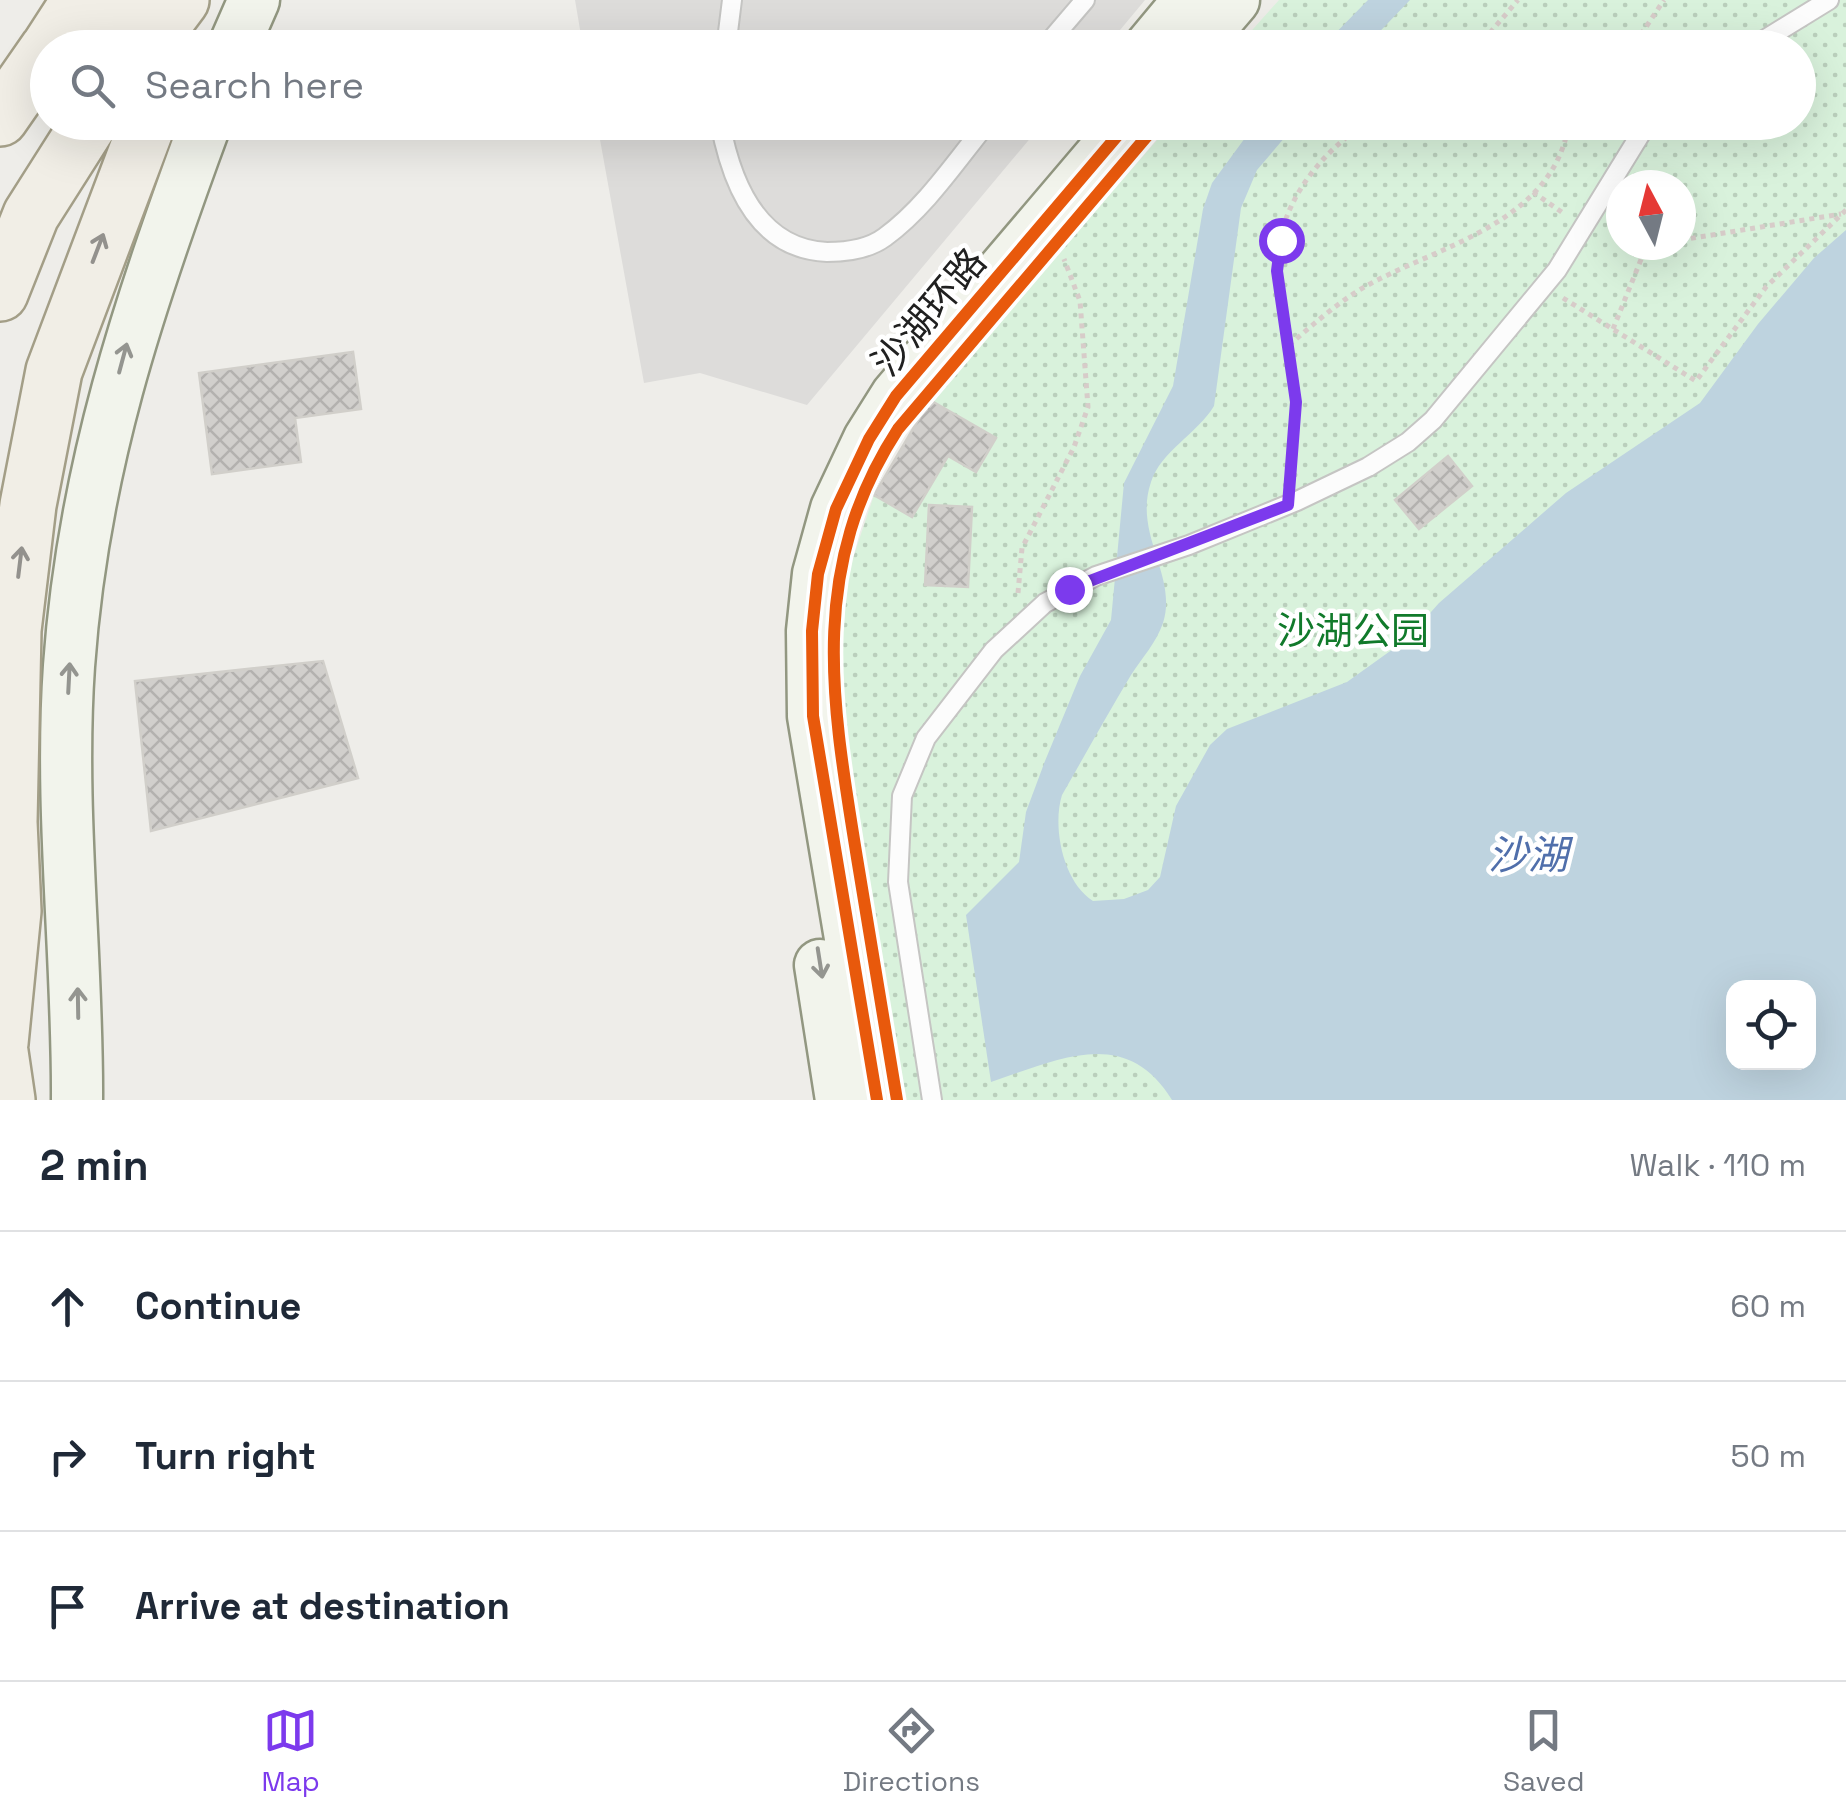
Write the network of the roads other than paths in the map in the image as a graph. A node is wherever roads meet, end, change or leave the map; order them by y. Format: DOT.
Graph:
graph roads {
  1 [pos="80,0"];
  2 [pos="132,0"];
  3 [pos="181,0"];
  4 [pos="200,0"];
  5 [pos="254,0"];
  6 [pos="732,0"];
  7 [pos="1084,0"];
  8 [pos="1188,0"];
  9 [pos="1234,0"];
  10 [pos="1829,0"];
  11 [pos="60,30"];
  12 [pos="110,30"];
  13 [pos="159,30"];
  14 [pos="188,30"];
  15 [pos="241,30"];
  16 [pos="728,30"];
  17 [pos="1059,30"];
  18 [pos="1163,30"];
  19 [pos="1208,30"];
  20 [pos="1780,30"];
  21 [pos="30,74"];
  22 [pos="0,118"];
  23 [pos="34,140"];
  24 [pos="79,140"];
  25 [pos="141,140"];
  26 [pos="200,140"];
  27 [pos="724,140"];
  28 [pos="973,140"];
  29 [pos="1071,140"];
  30 [pos="1114,140"];
  31 [pos="1637,140"];
  32 [pos="0,196"];
  33 [pos="0,293"];
  34 [pos="0,1044"];
  35 [pos="0,1052"];
  36 [pos="7,1100"];
  37 [pos="77,1100"];
  38 [pos="841,1100"];
  39 [pos="878,1100"];
  40 [pos="932,1100"];
  1 -- 11 [label="main road"];
  2 -- 12 [label="main road"];
  3 -- 13 [label="main road"];
  4 -- 14 [label="main road"];
  5 -- 15 [label="street"];
  6 -- 16 [label="lane"];
  7 -- 17 [label="lane"];
  8 -- 18 [label="street"];
  9 -- 19 [label="street"];
  10 -- 20 [label="lane"];
  21 -- 22 [label="main road"];
  23 -- 32 [label="main road"];
  24 -- 33 [label="main road"];
  34 -- 25 [label="main road, one-way"];
  37 -- 26 [label="street, one-way"];
  27 -- 28 [label="lane"];
  29 -- 38 [label="street, 沙湖环路, one-way"];
  30 -- 39 [label="street, 沙湖环路"];
  31 -- 40 [label="lane"];
  35 -- 36 [label="main road"];
}
